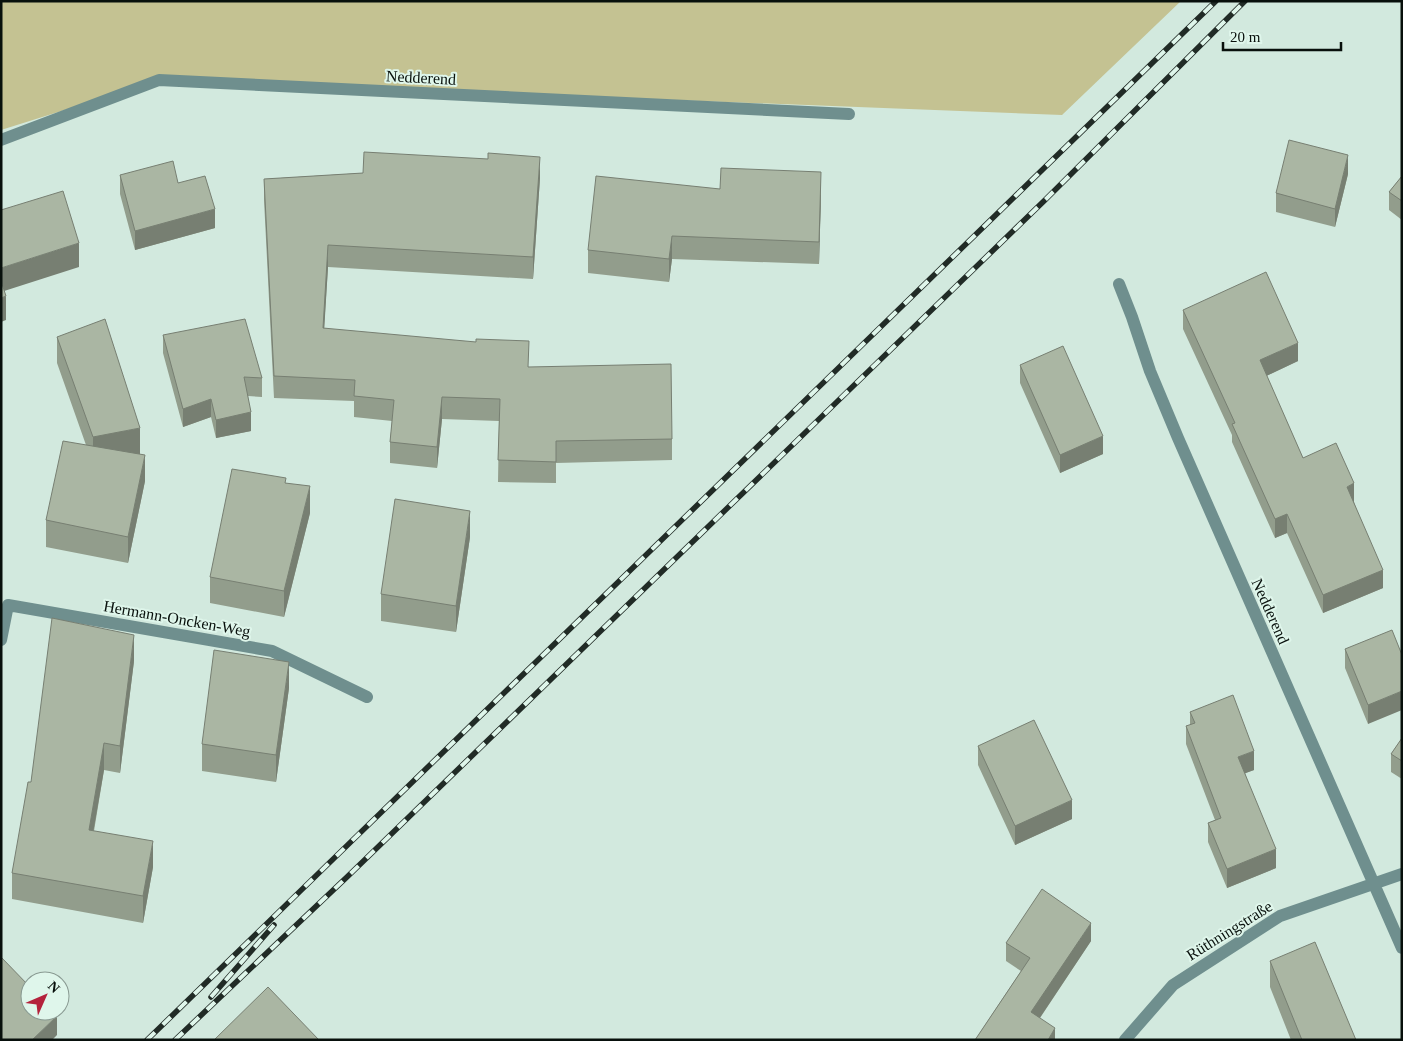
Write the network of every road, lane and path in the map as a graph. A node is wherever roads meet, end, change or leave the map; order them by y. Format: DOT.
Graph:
graph roads {
  1 [pos="849,114"];
  2 [pos="1,140"];
  3 [pos="1119,284"];
  4 [pos="1,640"];
  5 [pos="367,697"];
  6 [pos="1402,874"];
  7 [pos="1373,884"];
  8 [pos="1402,948"];
  9 [pos="1125,1040"];
  1 -- 2 [label="street, Nedderend"];
  3 -- 7 [label="street, Nedderend"];
  4 -- 5 [label="street, Hermann-Oncken-Weg"];
  6 -- 7 [label="street, Rüthningstraße"];
  7 -- 8 [label="street, Nedderend"];
  7 -- 9 [label="street, Rüthningstraße"];
}
